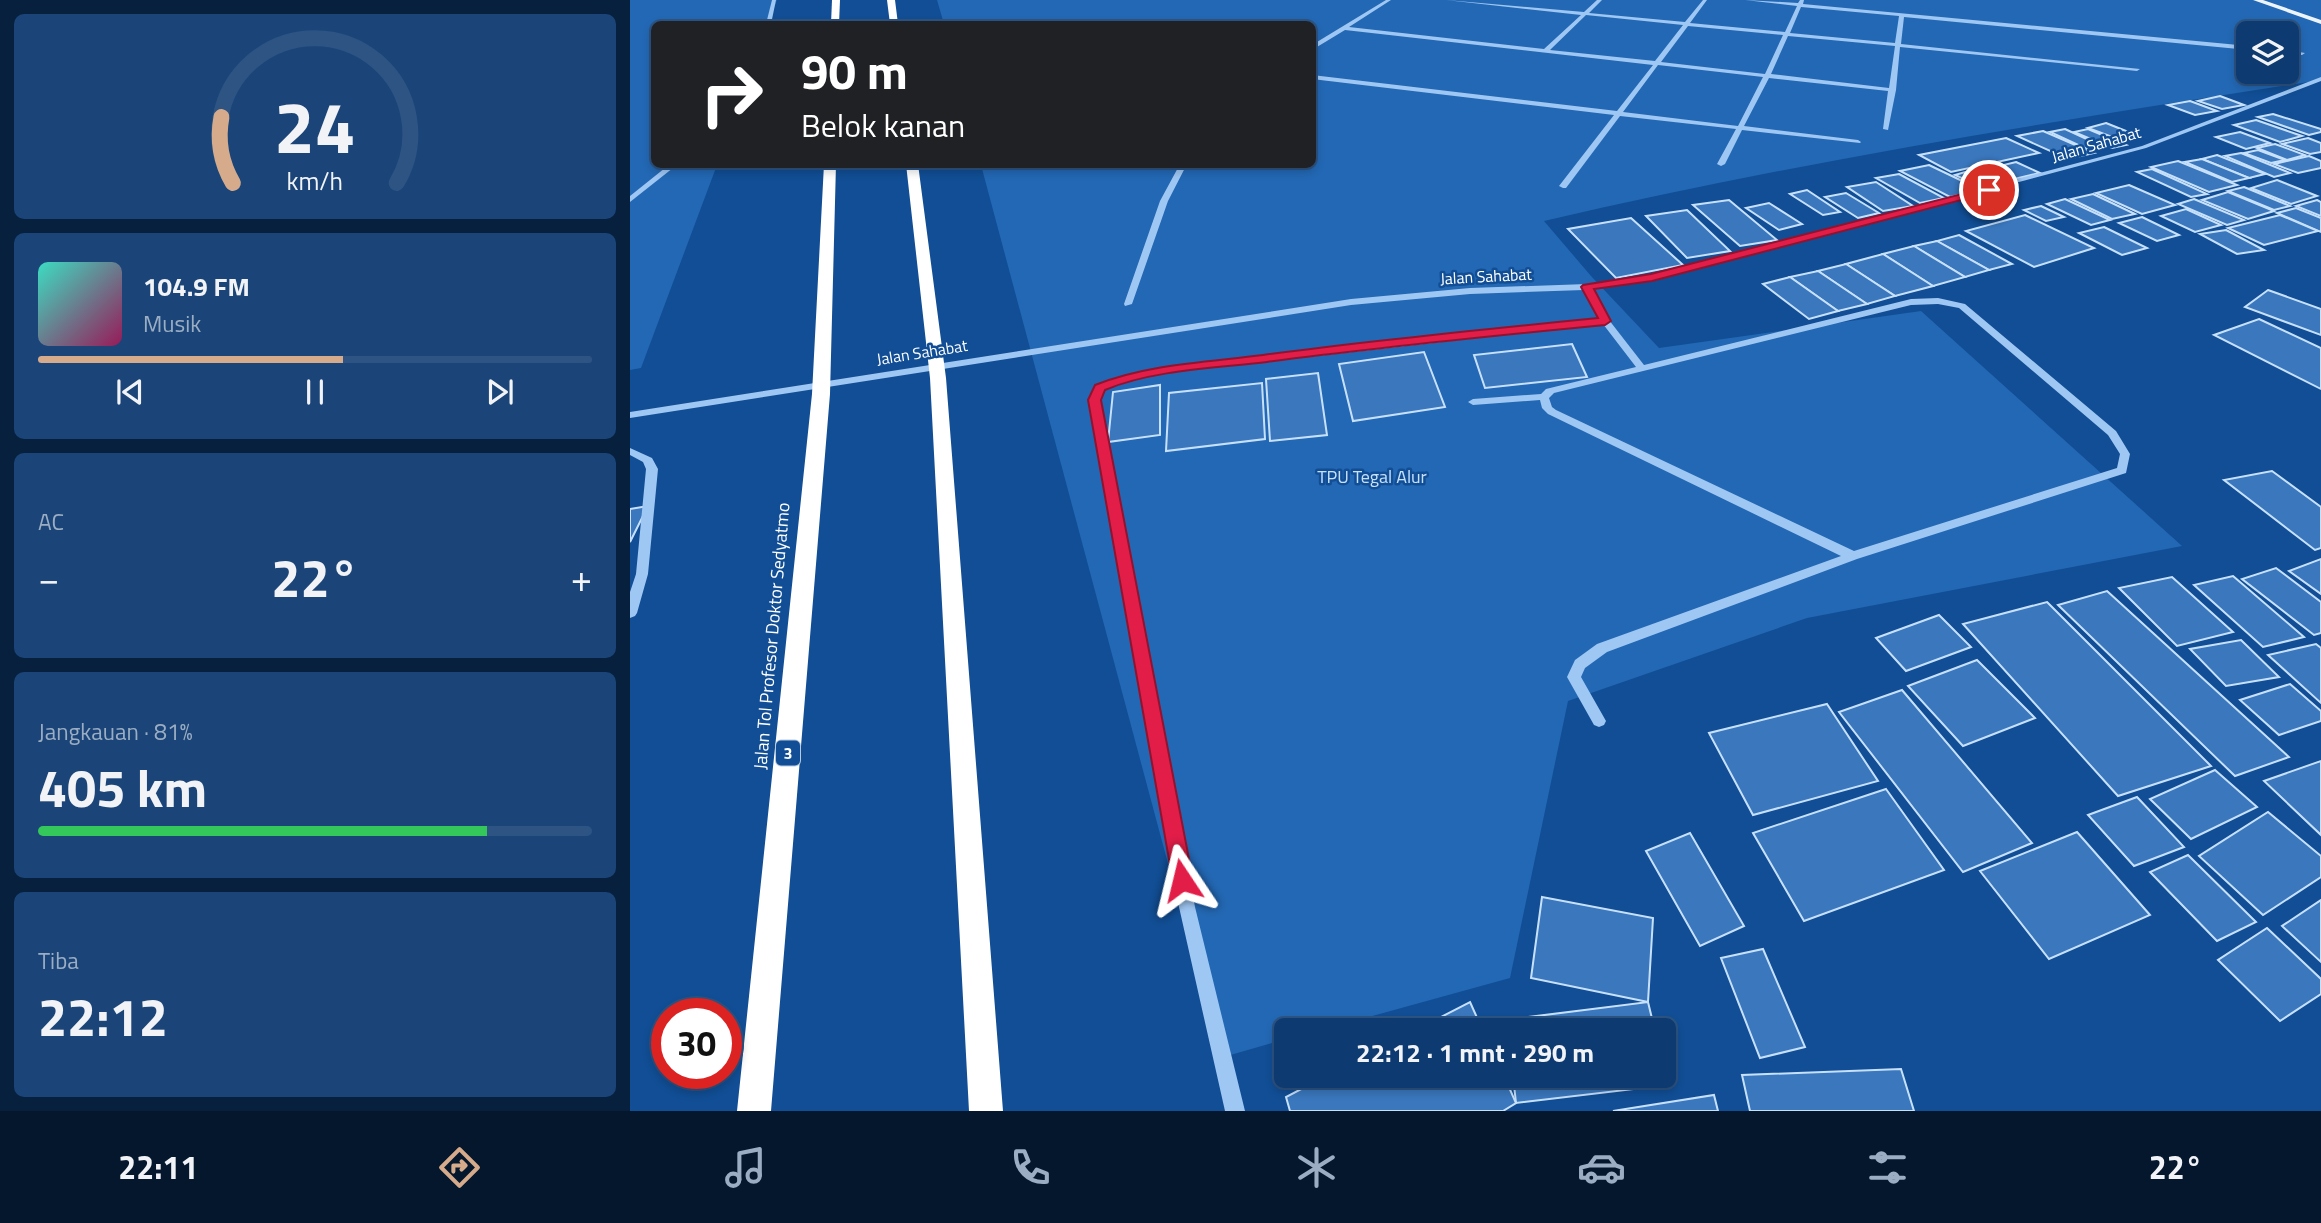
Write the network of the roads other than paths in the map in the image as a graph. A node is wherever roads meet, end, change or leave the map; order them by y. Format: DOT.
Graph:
graph roads {
  1 [pos="775,0"];
  2 [pos="836,0"];
  3 [pos="891,0"];
  4 [pos="1389,0"];
  5 [pos="1448,0"];
  6 [pos="1600,0"];
  7 [pos="1706,0"];
  8 [pos="1747,0"];
  9 [pos="2256,0"];
  10 [pos="1801,3"];
  11 [pos="1586,14"];
  12 [pos="1902,15"];
  13 [pos="769,21"];
  14 [pos="835,21"];
  15 [pos="894,21"];
  16 [pos="2321,22"];
  17 [pos="1687,24"];
  18 [pos="1344,28"];
  19 [pos="1788,34"];
  20 [pos="1899,45"];
  21 [pos="1316,46"];
  22 [pos="2236,47"];
  23 [pos="1545,51"];
  24 [pos="2299,53"];
  25 [pos="2302,53"];
  26 [pos="1657,64"];
  27 [pos="2137,69"];
  28 [pos="1768,76"];
  29 [pos="1316,77"];
  30 [pos="2321,81"];
  31 [pos="1893,90"];
  32 [pos="1618,114"];
  33 [pos="1741,128"];
  34 [pos="1886,129"];
  35 [pos="1858,142"];
  36 [pos="1721,164"];
  37 [pos="670,168"];
  38 [pos="830,168"];
  39 [pos="912,168"];
  40 [pos="1182,168"];
  41 [pos="1563,186"];
  42 [pos="630,200"];
  43 [pos="1587,287"];
  44 [pos="1128,304"];
  45 [pos="1605,321"];
  46 [pos="1642,368"];
  47 [pos="1544,397"];
  48 [pos="1474,402"];
  49 [pos="630,415"];
  50 [pos="630,451"];
  51 [pos="1853,556"];
  52 [pos="630,614"];
  53 [pos="1599,721"];
  54 [pos="754,1111"];
  55 [pos="986,1111"];
  56 [pos="1236,1111"];
  1 -- 13 [label="street"];
  2 -- 14 [label="highway"];
  3 -- 15 [label="highway"];
  4 -- 18 [label="street"];
  5 -- 11 [label="street"];
  6 -- 11 [label="lane"];
  7 -- 17 [label="street"];
  8 -- 10 [label="street"];
  9 -- 16 [label="main road"];
  10 -- 12 [label="street"];
  10 -- 19 [label="lane"];
  11 -- 17 [label="street"];
  11 -- 23 [label="lane"];
  12 -- 20 [label="street"];
  12 -- 22 [label="street"];
  17 -- 19 [label="street"];
  17 -- 26 [label="street"];
  18 -- 21 [label="street"];
  18 -- 23 [label="street"];
  19 -- 20 [label="street"];
  19 -- 28 [label="lane"];
  20 -- 27 [label="street"];
  20 -- 31 [label="street"];
  23 -- 26 [label="street"];
  24 -- 25 [label="street"];
  26 -- 28 [label="street"];
  26 -- 32 [label="street"];
  28 -- 31 [label="street"];
  28 -- 33 [label="lane"];
  29 -- 32 [label="street"];
  30 -- 43 [label="street, Jalan Sahabat"];
  31 -- 34 [label="street"];
  32 -- 33 [label="street"];
  32 -- 41 [label="street"];
  33 -- 35 [label="street"];
  33 -- 36 [label="lane"];
  37 -- 42 [label="street"];
  38 -- 54 [label="highway, Jalan Tol Profesor Doktor Sedyatmo / 3"];
  39 -- 55 [label="highway"];
  40 -- 44 [label="street"];
  43 -- 45 [label="street"];
  43 -- 49 [label="street, Jalan Sahabat"];
  45 -- 46 [label="street"];
  45 -- 56 [label="street"];
  46 -- 47 [label="street"];
  46 -- 51 [label="street"];
  47 -- 48 [label="street"];
  47 -- 51 [label="street"];
  50 -- 52 [label="street"];
  51 -- 53 [label="street"];
}
